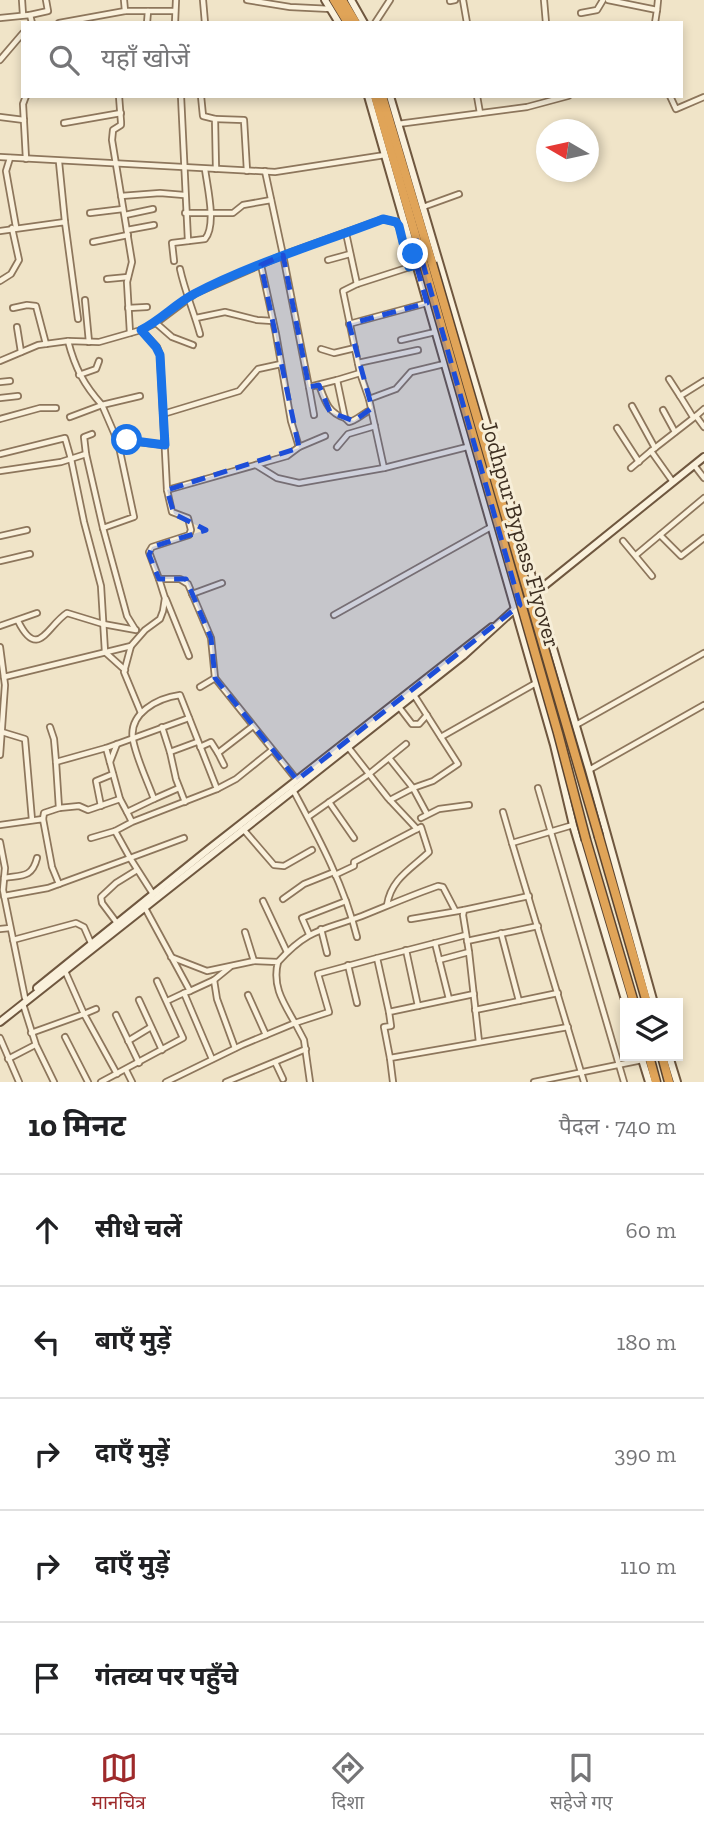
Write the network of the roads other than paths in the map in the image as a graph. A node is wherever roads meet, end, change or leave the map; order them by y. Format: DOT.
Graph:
graph roads {
  1 [pos="22,0"];
  2 [pos="46,0"];
  3 [pos="124,0"];
  4 [pos="176,0"];
  5 [pos="203,0"];
  6 [pos="247,0"];
  7 [pos="325,0"];
  8 [pos="334,0"];
  9 [pos="342,0"];
  10 [pos="351,0"];
  11 [pos="390,0"];
  12 [pos="463,0"];
  13 [pos="544,0"];
  14 [pos="605,0"];
  15 [pos="658,0"];
  16 [pos="332,9"];
  17 [pos="657,10"];
  18 [pos="125,11"];
  19 [pos="148,11"];
  20 [pos="175,11"];
  21 [pos="581,13"];
  22 [pos="23,15"];
  23 [pos="30,15"];
  24 [pos="0,18"];
  25 [pos="32,21"];
  26 [pos="72,21"];
  27 [pos="147,21"];
  28 [pos="175,21"];
  29 [pos="205,21"];
  30 [pos="338,21"];
  31 [pos="347,21"];
  32 [pos="355,21"];
  33 [pos="363,21"];
  34 [pos="376,21"];
  35 [pos="467,21"];
  36 [pos="546,21"];
  37 [pos="654,21"];
  38 [pos="21,35"];
  39 [pos="0,60"];
  40 [pos="704,97"];
  41 [pos="25,98"];
  42 [pos="119,98"];
  43 [pos="180,98"];
  44 [pos="201,98"];
  45 [pos="369,98"];
  46 [pos="376,98"];
  47 [pos="383,98"];
  48 [pos="391,98"];
  49 [pos="477,98"];
  50 [pos="561,98"];
  51 [pos="671,98"];
  52 [pos="121,113"];
  53 [pos="480,113"];
  54 [pos="0,117"];
  55 [pos="24,120"];
  56 [pos="215,120"];
  57 [pos="64,123"];
  58 [pos="398,124"];
  59 [pos="385,155"];
  60 [pos="0,158"];
  61 [pos="10,158"];
  62 [pos="26,159"];
  63 [pos="59,162"];
  64 [pos="116,164"];
  65 [pos="183,167"];
  66 [pos="205,169"];
  67 [pos="216,169"];
  68 [pos="247,171"];
  69 [pos="265,171"];
  70 [pos="459,194"];
  71 [pos="184,195"];
  72 [pos="121,196"];
  73 [pos="271,200"];
  74 [pos="424,206"];
  75 [pos="123,209"];
  76 [pos="153,209"];
  77 [pos="90,213"];
  78 [pos="185,214"];
  79 [pos="125,215"];
  80 [pos="211,215"];
  81 [pos="65,222"];
  82 [pos="154,225"];
  83 [pos="14,228"];
  84 [pos="0,231"];
  85 [pos="127,233"];
  86 [pos="346,233"];
  87 [pos="420,238"];
  88 [pos="188,241"];
  89 [pos="93,242"];
  90 [pos="435,245"];
  91 [pos="350,254"];
  92 [pos="413,254"];
  93 [pos="283,255"];
  94 [pos="328,260"];
  95 [pos="174,261"];
  96 [pos="261,265"];
  97 [pos="420,265"];
  98 [pos="180,270"];
  99 [pos="128,277"];
  100 [pos="107,279"];
  101 [pos="0,281"];
  102 [pos="357,284"];
  103 [pos="187,299"];
  104 [pos="85,300"];
  105 [pos="427,303"];
  106 [pos="147,307"];
  107 [pos="13,308"];
  108 [pos="128,309"];
  109 [pos="196,318"];
  110 [pos="78,319"];
  111 [pos="273,321"];
  112 [pos="156,323"];
  113 [pos="349,324"];
  114 [pos="17,327"];
  115 [pos="141,330"];
  116 [pos="435,332"];
  117 [pos="130,333"];
  118 [pos="200,334"];
  119 [pos="401,340"];
  120 [pos="68,341"];
  121 [pos="89,341"];
  122 [pos="46,344"];
  123 [pos="193,345"];
  124 [pos="355,348"];
  125 [pos="321,349"];
  126 [pos="418,350"];
  127 [pos="21,352"];
  128 [pos="0,361"];
  129 [pos="99,361"];
  130 [pos="358,363"];
  131 [pos="281,364"];
  132 [pos="444,364"];
  133 [pos="360,373"];
  134 [pos="79,374"];
  135 [pos="669,379"];
  136 [pos="337,380"];
  137 [pos="10,381"];
  138 [pos="704,381"];
  139 [pos="0,383"];
  140 [pos="319,385"];
  141 [pos="309,387"];
  142 [pos="18,396"];
  143 [pos="140,396"];
  144 [pos="680,396"];
  145 [pos="0,398"];
  146 [pos="369,400"];
  147 [pos="102,405"];
  148 [pos="632,406"];
  149 [pos="56,408"];
  150 [pos="704,409"];
  151 [pos="371,410"];
  152 [pos="663,410"];
  153 [pos="163,414"];
  154 [pos="314,415"];
  155 [pos="70,416"];
  156 [pos="695,416"];
  157 [pos="345,418"];
  158 [pos="0,419"];
  159 [pos="375,426"];
  160 [pos="704,427"];
  161 [pos="617,428"];
  162 [pos="675,432"];
  163 [pos="92,434"];
  164 [pos="114,435"];
  165 [pos="325,436"];
  166 [pos="165,445"];
  167 [pos="299,447"];
  168 [pos="337,447"];
  169 [pos="467,447"];
  170 [pos="653,450"];
  171 [pos="0,454"];
  172 [pos="86,454"];
  173 [pos="704,457"];
  174 [pos="71,459"];
  175 [pos="639,462"];
  176 [pos="256,465"];
  177 [pos="694,465"];
  178 [pos="384,468"];
  179 [pos="631,468"];
  180 [pos="0,471"];
  181 [pos="704,478"];
  182 [pos="673,482"];
  183 [pos="167,490"];
  184 [pos="704,498"];
  185 [pos="491,527"];
  186 [pos="103,528"];
  187 [pos="27,530"];
  188 [pos="660,535"];
  189 [pos="0,536"];
  190 [pos="704,538"];
  191 [pos="623,541"];
  192 [pos="30,554"];
  193 [pos="636,555"];
  194 [pos="0,561"];
  195 [pos="652,576"];
  196 [pos="159,579"];
  197 [pos="222,583"];
  198 [pos="536,593"];
  199 [pos="192,594"];
  200 [pos="165,598"];
  201 [pos="515,609"];
  202 [pos="37,613"];
  203 [pos="334,615"];
  204 [pos="18,621"];
  205 [pos="499,623"];
  206 [pos="103,624"];
  207 [pos="0,626"];
  208 [pos="138,633"];
  209 [pos="131,646"];
  210 [pos="0,647"];
  211 [pos="105,652"];
  212 [pos="704,653"];
  213 [pos="189,656"];
  214 [pos="125,670"];
  215 [pos="4,677"];
  216 [pos="215,678"];
  217 [pos="536,683"];
  218 [pos="200,687"];
  219 [pos="414,695"];
  220 [pos="704,705"];
  221 [pos="399,707"];
  222 [pos="141,713"];
  223 [pos="427,715"];
  224 [pos="189,718"];
  225 [pos="2,723"];
  226 [pos="576,725"];
  227 [pos="253,726"];
  228 [pos="50,727"];
  229 [pos="162,727"];
  230 [pos="2,732"];
  231 [pos="441,737"];
  232 [pos="132,739"];
  233 [pos="117,744"];
  234 [pos="199,744"];
  235 [pos="406,744"];
  236 [pos="348,747"];
  237 [pos="106,748"];
  238 [pos="272,750"];
  239 [pos="0,752"];
  240 [pos="170,752"];
  241 [pos="218,753"];
  242 [pos="388,758"];
  243 [pos="56,762"];
  244 [pos="110,763"];
  245 [pos="224,765"];
  246 [pos="589,770"];
  247 [pos="113,774"];
  248 [pos="369,774"];
  249 [pos="294,785"];
  250 [pos="179,788"];
  251 [pos="413,788"];
  252 [pos="538,788"];
  253 [pos="216,789"];
  254 [pos="120,799"];
  255 [pos="154,799"];
  256 [pos="390,800"];
  257 [pos="185,802"];
  258 [pos="329,802"];
  259 [pos="468,805"];
  260 [pos="101,806"];
  261 [pos="59,808"];
  262 [pos="127,812"];
  263 [pos="503,812"];
  264 [pos="427,814"];
  265 [pos="308,817"];
  266 [pos="43,818"];
  267 [pos="421,818"];
  268 [pos="32,820"];
  269 [pos="132,822"];
  270 [pos="0,825"];
  271 [pos="573,825"];
  272 [pos="243,829"];
  273 [pos="416,829"];
  274 [pos="114,831"];
  275 [pos="550,831"];
  276 [pos="92,838"];
  277 [pos="184,838"];
  278 [pos="354,838"];
  279 [pos="0,842"];
  280 [pos="512,843"];
  281 [pos="312,850"];
  282 [pos="1,852"];
  283 [pos="37,858"];
  284 [pos="130,858"];
  285 [pos="137,870"];
  286 [pos="334,873"];
  287 [pos="4,878"];
  288 [pos="59,884"];
  289 [pos="153,894"];
  290 [pos="529,896"];
  291 [pos="3,898"];
  292 [pos="283,899"];
  293 [pos="262,901"];
  294 [pos="346,901"];
  295 [pos="387,905"];
  296 [pos="145,908"];
  297 [pos="455,910"];
  298 [pos="464,910"];
  299 [pos="353,919"];
  300 [pos="411,919"];
  301 [pos="117,923"];
  302 [pos="538,926"];
  303 [pos="10,928"];
  304 [pos="0,929"];
  305 [pos="321,929"];
  306 [pos="245,932"];
  307 [pos="501,933"];
  308 [pos="309,934"];
  309 [pos="357,937"];
  310 [pos="467,938"];
  311 [pos="13,940"];
  312 [pos="91,943"];
  313 [pos="436,943"];
  314 [pos="406,950"];
  315 [pos="287,952"];
  316 [pos="469,952"];
  317 [pos="327,953"];
  318 [pos="171,957"];
  319 [pos="377,958"];
  320 [pos="439,960"];
  321 [pos="254,961"];
  322 [pos="278,962"];
  323 [pos="348,965"];
  324 [pos="231,967"];
  325 [pos="65,971"];
  326 [pos="214,980"];
  327 [pos="157,981"];
  328 [pos="187,992"];
  329 [pos="558,993"];
  330 [pos="474,994"];
  331 [pos="248,995"];
  332 [pos="625,998"];
  333 [pos="633,998"];
  334 [pos="645,998"];
  335 [pos="653,998"];
  336 [pos="449,999"];
  337 [pos="139,1000"];
  338 [pos="24,1001"];
  339 [pos="167,1001"];
  340 [pos="519,1001"];
  341 [pos="357,1003"];
  342 [pos="418,1006"];
  343 [pos="96,1009"];
  344 [pos="475,1010"];
  345 [pos="389,1012"];
  346 [pos="84,1014"];
  347 [pos="116,1015"];
  348 [pos="0,1017"];
  349 [pos="0,1023"];
  350 [pos="295,1023"];
  351 [pos="151,1027"];
  352 [pos="568,1027"];
  353 [pos="31,1033"];
  354 [pos="266,1035"];
  355 [pos="65,1037"];
  356 [pos="0,1038"];
  357 [pos="128,1041"];
  358 [pos="479,1042"];
  359 [pos="36,1045"];
  360 [pos="235,1048"];
  361 [pos="306,1049"];
  362 [pos="162,1050"];
  363 [pos="390,1058"];
  364 [pos="8,1059"];
  365 [pos="212,1059"];
  366 [pos="632,1061"];
  367 [pos="645,1061"];
  368 [pos="646,1061"];
  369 [pos="663,1061"];
  370 [pos="671,1061"];
  371 [pos="275,1062"];
  372 [pos="139,1063"];
  373 [pos="619,1065"];
  374 [pos="126,1070"];
  375 [pos="582,1072"];
  376 [pos="183,1073"];
  377 [pos="117,1074"];
  378 [pos="283,1079"];
  379 [pos="19,1082"];
  380 [pos="54,1082"];
  381 [pos="88,1082"];
  382 [pos="101,1082"];
  383 [pos="132,1082"];
  384 [pos="166,1082"];
  385 [pos="187,1082"];
  386 [pos="226,1082"];
  387 [pos="310,1082"];
  388 [pos="393,1082"];
  389 [pos="533,1082"];
  390 [pos="584,1082"];
  391 [pos="624,1082"];
  392 [pos="649,1082"];
  393 [pos="656,1082"];
  394 [pos="669,1082"];
  395 [pos="677,1082"];
  1 -- 22 [label="street"];
  2 -- 23 [label="street"];
  3 -- 18 [label="street"];
  4 -- 20 [label="street"];
  5 -- 29 [label="street"];
  6 -- 16 [label="street"];
  7 -- 16 [label="street"];
  8 -- 31 [label="highway"];
  9 -- 32 [label="highway"];
  10 -- 33 [label="street"];
  11 -- 34 [label="street"];
  12 -- 35 [label="street"];
  13 -- 36 [label="street"];
  14 -- 17 [label="street"];
  14 -- 21 [label="street"];
  15 -- 17 [label="street"];
  16 -- 30 [label="street"];
  17 -- 37 [label="street"];
  18 -- 19 [label="street"];
  18 -- 26 [label="street"];
  19 -- 20 [label="street"];
  19 -- 27 [label="street"];
  20 -- 28 [label="street"];
  22 -- 23 [label="street"];
  22 -- 24 [label="street"];
  23 -- 25 [label="street"];
  38 -- 39 [label="street"];
  40 -- 51 [label="street"];
  41 -- 55 [label="street"];
  42 -- 52 [label="street"];
  43 -- 65 [label="street"];
  44 -- 56 [label="street"];
  45 -- 59 [label="street"];
  46 -- 87 [label="highway"];
  47 -- 87 [label="highway"];
  48 -- 58 [label="street"];
  49 -- 53 [label="street"];
  50 -- 53 [label="street"];
  52 -- 57 [label="street"];
  52 -- 64 [label="street"];
  53 -- 58 [label="street"];
  54 -- 55 [label="street"];
  55 -- 62 [label="street"];
  56 -- 67 [label="street"];
  56 -- 68 [label="street"];
  58 -- 74 [label="street"];
  59 -- 69 [label="street"];
  59 -- 92 [label="street"];
  60 -- 61 [label="street"];
  61 -- 62 [label="street"];
  61 -- 83 [label="street"];
  62 -- 63 [label="street"];
  63 -- 64 [label="street"];
  63 -- 81 [label="street"];
  64 -- 65 [label="street"];
  64 -- 72 [label="street"];
  65 -- 66 [label="street"];
  65 -- 71 [label="street"];
  66 -- 67 [label="street"];
  66 -- 80 [label="street"];
  67 -- 68 [label="street"];
  68 -- 69 [label="street"];
  69 -- 73 [label="street"];
  70 -- 74 [label="street"];
  71 -- 72 [label="street"];
  71 -- 78 [label="street"];
  72 -- 75 [label="street"];
  73 -- 80 [label="street"];
  73 -- 93 [label="street"];
  74 -- 90 [label="street"];
  75 -- 77 [label="street"];
  75 -- 79 [label="street"];
  76 -- 79 [label="street"];
  78 -- 80 [label="street"];
  78 -- 88 [label="street"];
  79 -- 85 [label="street"];
  80 -- 88 [label="street"];
  81 -- 83 [label="street"];
  81 -- 110 [label="street"];
  82 -- 85 [label="street"];
  83 -- 84 [label="street"];
  83 -- 101 [label="street"];
  85 -- 89 [label="street"];
  85 -- 99 [label="street"];
  86 -- 91 [label="street"];
  86 -- 93 [label="street"];
  86 -- 97 [label="street"];
  87 -- 90 [label="highway"];
  87 -- 92 [label="highway"];
  87 -- 97 [label="highway, Jodhpur Bypass Flyover"];
  88 -- 95 [label="street"];
  90 -- 198 [label="street"];
  91 -- 94 [label="street"];
  91 -- 102 [label="street"];
  92 -- 97 [label="street"];
  93 -- 96 [label="street"];
  93 -- 141 [label="street"];
  96 -- 103 [label="street"];
  96 -- 111 [label="street"];
  97 -- 102 [label="street"];
  97 -- 105 [label="street"];
  97 -- 333 [label="highway, Jodhpur Bypass Flyover, bridge"];
  97 -- 334 [label="highway, Jodhpur Bypass Flyover, bridge"];
  98 -- 103 [label="street"];
  99 -- 100 [label="street"];
  99 -- 108 [label="street"];
  102 -- 113 [label="street"];
  103 -- 109 [label="street"];
  103 -- 112 [label="street"];
  104 -- 121 [label="street"];
  105 -- 113 [label="street"];
  105 -- 116 [label="street"];
  106 -- 108 [label="street"];
  107 -- 122 [label="street"];
  108 -- 117 [label="street"];
  109 -- 111 [label="street"];
  109 -- 118 [label="street"];
  111 -- 131 [label="street"];
  112 -- 115 [label="street"];
  112 -- 123 [label="street"];
  113 -- 124 [label="street"];
  114 -- 127 [label="street"];
  115 -- 117 [label="street"];
  115 -- 153 [label="street"];
  116 -- 119 [label="street"];
  116 -- 132 [label="street"];
  117 -- 121 [label="street"];
  120 -- 121 [label="street"];
  120 -- 122 [label="street"];
  120 -- 134 [label="street"];
  122 -- 127 [label="street"];
  124 -- 125 [label="street"];
  124 -- 130 [label="street"];
  126 -- 130 [label="street"];
  127 -- 128 [label="street"];
  129 -- 134 [label="street"];
  130 -- 133 [label="street"];
  131 -- 153 [label="street"];
  131 -- 167 [label="street"];
  132 -- 146 [label="street"];
  132 -- 169 [label="street"];
  133 -- 136 [label="street"];
  133 -- 146 [label="street"];
  134 -- 147 [label="street"];
  135 -- 144 [label="street"];
  136 -- 140 [label="street"];
  136 -- 157 [label="street"];
  137 -- 139 [label="street"];
  138 -- 144 [label="street"];
  140 -- 141 [label="street"];
  140 -- 157 [label="street"];
  141 -- 154 [label="street"];
  142 -- 145 [label="street"];
  143 -- 147 [label="street"];
  144 -- 156 [label="street"];
  146 -- 151 [label="street"];
  147 -- 155 [label="street"];
  147 -- 164 [label="street"];
  148 -- 170 [label="street"];
  149 -- 158 [label="street"];
  150 -- 156 [label="street"];
  151 -- 157 [label="street"];
  151 -- 159 [label="street"];
  152 -- 162 [label="street"];
  153 -- 166 [label="street"];
  156 -- 160 [label="street"];
  156 -- 162 [label="street"];
  159 -- 168 [label="street"];
  159 -- 178 [label="street"];
  161 -- 175 [label="street"];
  162 -- 170 [label="street"];
  163 -- 172 [label="street"];
  164 -- 166 [label="street"];
  164 -- 186 [label="street"];
  165 -- 167 [label="street"];
  166 -- 183 [label="street"];
  167 -- 176 [label="street"];
  169 -- 178 [label="street"];
  169 -- 185 [label="street"];
  170 -- 175 [label="street"];
  170 -- 182 [label="street"];
  171 -- 174 [label="street"];
  172 -- 174 [label="street"];
  172 -- 186 [label="street"];
  173 -- 177 [label="street"];
  174 -- 180 [label="street"];
  174 -- 206 [label="street"];
  175 -- 179 [label="street"];
  176 -- 178 [label="street"];
  176 -- 183 [label="street"];
  177 -- 181 [label="street"];
  177 -- 182 [label="street"];
  182 -- 198 [label="street"];
  183 -- 196 [label="street"];
  184 -- 188 [label="street"];
  185 -- 201 [label="street"];
  185 -- 203 [label="street"];
  186 -- 208 [label="street"];
  187 -- 189 [label="street"];
  188 -- 190 [label="street"];
  188 -- 193 [label="street"];
  191 -- 193 [label="street"];
  192 -- 194 [label="street"];
  193 -- 195 [label="street"];
  196 -- 199 [label="street"];
  196 -- 200 [label="street"];
  197 -- 199 [label="street"];
  198 -- 201 [label="street"];
  198 -- 226 [label="street"];
  199 -- 216 [label="street"];
  200 -- 208 [label="street"];
  200 -- 213 [label="street"];
  201 -- 205 [label="street"];
  201 -- 217 [label="street"];
  202 -- 204 [label="street"];
  204 -- 206 [label="street"];
  204 -- 207 [label="street"];
  205 -- 219 [label="street"];
  205 -- 249 [label="street"];
  206 -- 208 [label="street"];
  206 -- 211 [label="street"];
  208 -- 209 [label="street"];
  209 -- 211 [label="street"];
  209 -- 214 [label="street"];
  210 -- 215 [label="street"];
  211 -- 214 [label="street"];
  211 -- 215 [label="street"];
  212 -- 226 [label="street"];
  214 -- 222 [label="street"];
  215 -- 225 [label="street"];
  216 -- 218 [label="street"];
  216 -- 227 [label="street"];
  217 -- 231 [label="street"];
  217 -- 271 [label="street"];
  219 -- 221 [label="street"];
  219 -- 223 [label="street"];
  220 -- 246 [label="street"];
  221 -- 223 [label="street"];
  221 -- 236 [label="street"];
  222 -- 224 [label="street"];
  222 -- 232 [label="street"];
  223 -- 231 [label="street"];
  224 -- 229 [label="street"];
  224 -- 234 [label="street"];
  225 -- 230 [label="street"];
  226 -- 246 [label="street"];
  227 -- 238 [label="street"];
  227 -- 241 [label="street"];
  228 -- 243 [label="street"];
  229 -- 232 [label="street"];
  229 -- 240 [label="street"];
  230 -- 239 [label="street"];
  230 -- 268 [label="street"];
  231 -- 251 [label="street"];
  232 -- 233 [label="street"];
  232 -- 255 [label="street"];
  233 -- 237 [label="street"];
  233 -- 244 [label="street"];
  234 -- 240 [label="street"];
  234 -- 241 [label="street"];
  234 -- 253 [label="street"];
  235 -- 242 [label="street"];
  236 -- 248 [label="street"];
  236 -- 249 [label="street"];
  237 -- 243 [label="street"];
  237 -- 244 [label="street"];
  238 -- 249 [label="street"];
  238 -- 253 [label="street"];
  240 -- 250 [label="street"];
  241 -- 245 [label="street"];
  242 -- 248 [label="street"];
  242 -- 251 [label="street"];
  243 -- 261 [label="street"];
  244 -- 247 [label="street"];
  246 -- 335 [label="street"];
  247 -- 254 [label="street"];
  247 -- 260 [label="street"];
  248 -- 256 [label="street"];
  248 -- 258 [label="street"];
  249 -- 265 [label="street"];
  249 -- 272 [label="street"];
  249 -- 289 [label="street"];
  250 -- 255 [label="street"];
  250 -- 257 [label="street"];
  251 -- 256 [label="street"];
  251 -- 264 [label="street"];
  252 -- 275 [label="street"];
  253 -- 257 [label="street"];
  254 -- 260 [label="street"];
  254 -- 262 [label="street"];
  255 -- 262 [label="street"];
  256 -- 273 [label="street"];
  257 -- 269 [label="street"];
  258 -- 265 [label="street"];
  258 -- 278 [label="street"];
  259 -- 264 [label="street"];
  260 -- 261 [label="street"];
  261 -- 266 [label="street"];
  262 -- 269 [label="street"];
  263 -- 280 [label="street"];
  264 -- 267 [label="street"];
  265 -- 286 [label="street"];
  266 -- 268 [label="street"];
  266 -- 288 [label="street"];
  268 -- 270 [label="street"];
  269 -- 274 [label="street"];
  271 -- 275 [label="street"];
  271 -- 332 [label="street"];
  272 -- 281 [label="street"];
  272 -- 296 [label="street"];
  273 -- 286 [label="street"];
  273 -- 295 [label="street"];
  274 -- 276 [label="street"];
  274 -- 284 [label="street"];
  275 -- 280 [label="street"];
  275 -- 373 [label="street"];
  277 -- 284 [label="street"];
  279 -- 282 [label="street"];
  280 -- 290 [label="street"];
  282 -- 287 [label="street"];
  283 -- 287 [label="street"];
  284 -- 285 [label="street"];
  284 -- 288 [label="street"];
  285 -- 289 [label="street"];
  285 -- 301 [label="street"];
  286 -- 292 [label="street"];
  286 -- 294 [label="street"];
  287 -- 291 [label="street"];
  288 -- 291 [label="street"];
  289 -- 301 [label="street"];
  290 -- 298 [label="street"];
  290 -- 302 [label="street"];
  291 -- 303 [label="street"];
  293 -- 315 [label="street"];
  294 -- 299 [label="street"];
  294 -- 308 [label="street"];
  295 -- 297 [label="street"];
  295 -- 299 [label="street"];
  296 -- 318 [label="street"];
  296 -- 325 [label="street"];
  297 -- 298 [label="street"];
  297 -- 300 [label="street"];
  298 -- 310 [label="street"];
  299 -- 305 [label="street"];
  299 -- 309 [label="street"];
  301 -- 312 [label="street"];
  302 -- 307 [label="street"];
  302 -- 329 [label="street"];
  303 -- 304 [label="street"];
  303 -- 311 [label="street"];
  305 -- 308 [label="street"];
  305 -- 317 [label="street"];
  306 -- 321 [label="street"];
  307 -- 310 [label="street"];
  307 -- 340 [label="street"];
  308 -- 315 [label="street"];
  310 -- 313 [label="street"];
  310 -- 316 [label="street"];
  311 -- 312 [label="street"];
  311 -- 338 [label="street"];
  312 -- 338 [label="street"];
  313 -- 314 [label="street"];
  313 -- 320 [label="street"];
  314 -- 319 [label="street"];
  314 -- 342 [label="street"];
  315 -- 322 [label="street"];
  316 -- 320 [label="street"];
  316 -- 330 [label="street"];
  318 -- 324 [label="street"];
  318 -- 328 [label="street"];
  319 -- 323 [label="street"];
  319 -- 345 [label="street"];
  320 -- 336 [label="street"];
  321 -- 322 [label="street"];
  321 -- 324 [label="street"];
  322 -- 350 [label="street"];
  323 -- 341 [label="street"];
  323 -- 350 [label="street"];
  324 -- 326 [label="street"];
  325 -- 338 [label="street"];
  325 -- 346 [label="street"];
  326 -- 328 [label="street"];
  326 -- 360 [label="street"];
  327 -- 339 [label="street"];
  328 -- 339 [label="street"];
  328 -- 365 [label="street"];
  329 -- 340 [label="street"];
  329 -- 352 [label="street"];
  330 -- 336 [label="street"];
  330 -- 344 [label="street"];
  331 -- 354 [label="street"];
  336 -- 342 [label="street"];
  337 -- 351 [label="street"];
  338 -- 348 [label="street"];
  338 -- 349 [label="street"];
  338 -- 353 [label="street"];
  339 -- 362 [label="street"];
  340 -- 344 [label="street"];
  342 -- 345 [label="street"];
  343 -- 346 [label="street"];
  344 -- 358 [label="street"];
  345 -- 363 [label="street"];
  346 -- 353 [label="street"];
  346 -- 377 [label="street"];
  347 -- 357 [label="street"];
  350 -- 354 [label="street"];
  350 -- 361 [label="street"];
  351 -- 357 [label="street"];
  351 -- 362 [label="street"];
  352 -- 358 [label="street"];
  352 -- 375 [label="street"];
  353 -- 359 [label="street"];
  354 -- 360 [label="street"];
  355 -- 381 [label="street"];
  356 -- 364 [label="street"];
  357 -- 372 [label="street"];
  358 -- 363 [label="street"];
  359 -- 364 [label="street"];
  359 -- 380 [label="street"];
  360 -- 365 [label="street"];
  361 -- 371 [label="street"];
  361 -- 387 [label="street"];
  362 -- 372 [label="street"];
  363 -- 388 [label="street"];
  364 -- 379 [label="street"];
  365 -- 376 [label="street"];
  366 -- 373 [label="street"];
  367 -- 392 [label="street"];
  368 -- 393 [label="highway"];
  369 -- 394 [label="highway"];
  370 -- 395 [label="street"];
  371 -- 378 [label="street"];
  371 -- 386 [label="street"];
  372 -- 374 [label="street"];
  373 -- 375 [label="street"];
  373 -- 391 [label="street"];
  374 -- 377 [label="street"];
  374 -- 383 [label="street"];
  375 -- 389 [label="street"];
  375 -- 390 [label="street"];
  376 -- 384 [label="street"];
  376 -- 385 [label="street"];
  377 -- 382 [label="street"];
}
